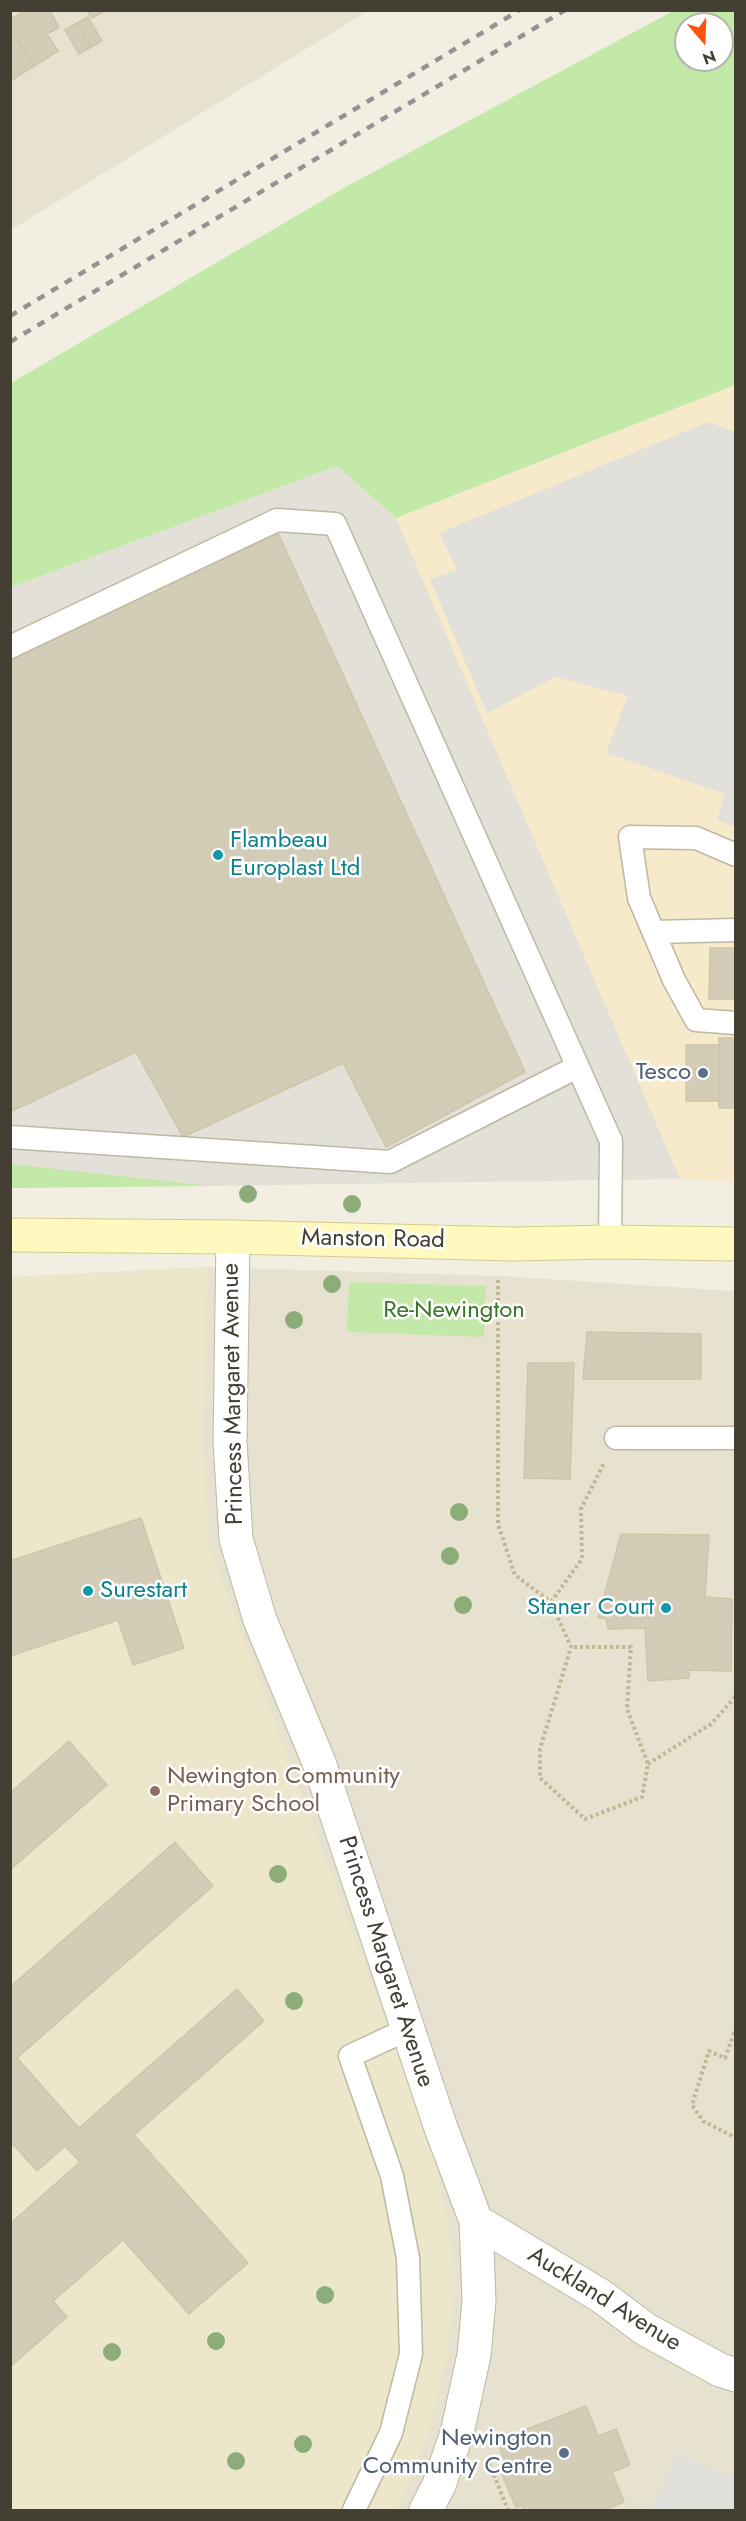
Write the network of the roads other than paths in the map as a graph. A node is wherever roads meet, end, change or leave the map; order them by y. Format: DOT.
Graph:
graph roads {
  1 [pos="10,647"];
  2 [pos="735,855"];
  3 [pos="735,930"];
  4 [pos="654,932"];
  5 [pos="735,1023"];
  6 [pos="577,1067"];
  7 [pos="10,1137"];
  8 [pos="10,1235"];
  9 [pos="233,1237"];
  10 [pos="610,1242"];
  11 [pos="735,1244"];
  12 [pos="735,1437"];
  13 [pos="616,1438"];
  14 [pos="408,2029"];
  15 [pos="476,2221"];
  16 [pos="735,2375"];
  17 [pos="354,2511"];
  18 [pos="426,2511"];
  1 -- 6 [label="lane"];
  2 -- 4 [label="lane"];
  3 -- 4 [label="lane"];
  4 -- 5 [label="lane"];
  6 -- 7 [label="lane"];
  6 -- 10 [label="lane"];
  8 -- 9 [label="main road, Manston Road"];
  9 -- 10 [label="main road, Manston Road"];
  9 -- 14 [label="street, Princess Margaret Avenue"];
  10 -- 11 [label="main road, Manston Road"];
  12 -- 13 [label="lane"];
  14 -- 15 [label="street, Princess Margaret Avenue"];
  14 -- 17 [label="lane"];
  15 -- 16 [label="street, Auckland Avenue"];
  15 -- 18 [label="street, Princess Margaret Avenue"];
}
